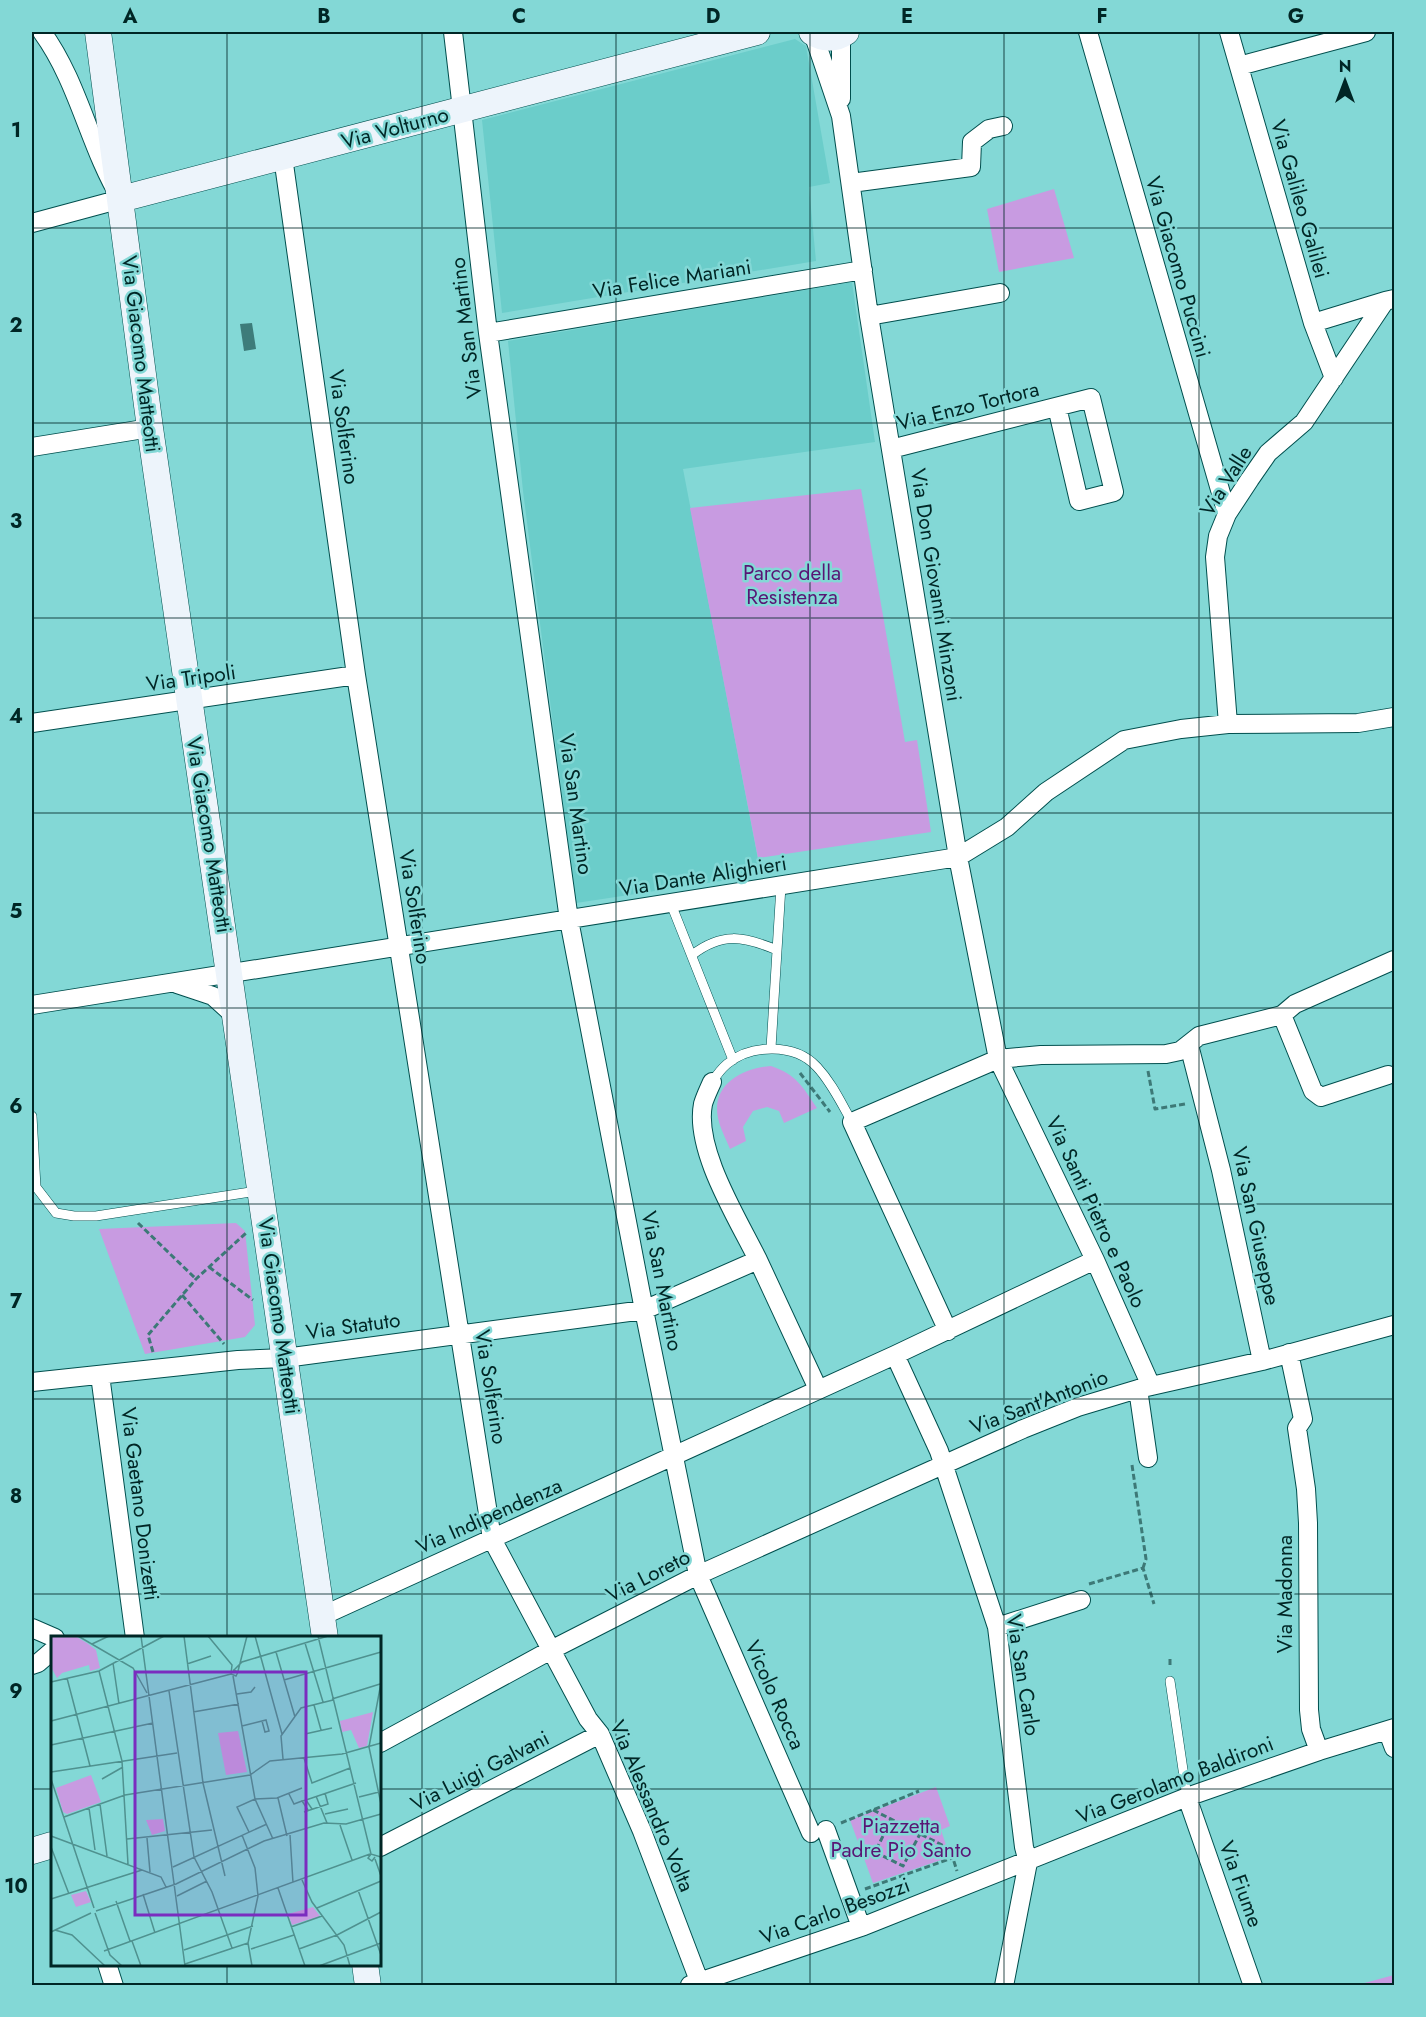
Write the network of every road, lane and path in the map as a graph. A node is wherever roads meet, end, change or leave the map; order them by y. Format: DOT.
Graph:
graph roads {
  1 [pos="42,32"];
  2 [pos="98,32"];
  3 [pos="453,32"];
  4 [pos="758,32"];
  5 [pos="813,32"];
  6 [pos="1088,32"];
  7 [pos="1229,32"];
  8 [pos="1366,32"];
  9 [pos="844,33"];
  10 [pos="1239,66"];
  11 [pos="463,110"];
  12 [pos="841,116"];
  13 [pos="1003,126"];
  14 [pos="283,157"];
  15 [pos="851,183"];
  16 [pos="121,199"];
  17 [pos="32,223"];
  18 [pos="863,270"];
  19 [pos="1000,293"];
  20 [pos="1390,300"];
  21 [pos="869,316"];
  22 [pos="1313,323"];
  23 [pos="488,333"];
  24 [pos="1334,378"];
  25 [pos="1057,407"];
  26 [pos="150,428"];
  27 [pos="32,447"];
  28 [pos="891,449"];
  29 [pos="1227,514"];
  30 [pos="356,675"];
  31 [pos="189,701"];
  32 [pos="1395,717"];
  33 [pos="32,723"];
  34 [pos="1228,724"];
  35 [pos="958,857"];
  36 [pos="781,886"];
  37 [pos="671,904"];
  38 [pos="569,920"];
  39 [pos="399,947"];
  40 [pos="777,950"];
  41 [pos="692,955"];
  42 [pos="1392,960"];
  43 [pos="230,972"];
  44 [pos="170,982"];
  45 [pos="32,1005"];
  46 [pos="1282,1015"];
  47 [pos="237,1017"];
  48 [pos="1189,1045"];
  49 [pos="771,1048"];
  50 [pos="1143,1054"];
  51 [pos="998,1059"];
  52 [pos="733,1060"];
  53 [pos="796,1068"];
  54 [pos="1392,1077"];
  55 [pos="712,1082"];
  56 [pos="1204,1101"];
  57 [pos="32,1116"];
  58 [pos="852,1122"];
  59 [pos="34,1181"];
  60 [pos="261,1190"];
  61 [pos="126,1211"];
  62 [pos="265,1216"];
  63 [pos="758,1260"];
  64 [pos="1095,1260"];
  65 [pos="209,1267"];
  66 [pos="196,1279"];
  67 [pos="182,1295"];
  68 [pos="644,1310"];
  69 [pos="279,1318"];
  70 [pos="1395,1325"];
  71 [pos="948,1331"];
  72 [pos="460,1335"];
  73 [pos="1289,1353"];
  74 [pos="895,1355"];
  75 [pos="285,1358"];
  76 [pos="238,1360"];
  77 [pos="1262,1360"];
  78 [pos="158,1369"];
  79 [pos="100,1376"];
  80 [pos="32,1382"];
  81 [pos="1144,1387"];
  82 [pos="818,1389"];
  83 [pos="675,1456"];
  84 [pos="1148,1458"];
  85 [pos="945,1465"];
  86 [pos="492,1539"];
  87 [pos="1143,1568"];
  88 [pos="698,1575"];
  89 [pos="1081,1600"];
  90 [pos="1154,1604"];
  91 [pos="323,1627"];
  92 [pos="997,1627"];
  93 [pos="32,1628"];
  94 [pos="51,1636"];
  95 [pos="135,1636"];
  96 [pos="551,1650"];
  97 [pos="51,1652"];
  98 [pos="32,1665"];
  99 [pos="1170,1681"];
  100 [pos="600,1734"];
  101 [pos="1392,1736"];
  102 [pos="381,1742"];
  103 [pos="1319,1751"];
  104 [pos="919,1791"];
  105 [pos="1187,1797"];
  106 [pos="873,1810"];
  107 [pos="891,1820"];
  108 [pos="818,1831"];
  109 [pos="920,1834"];
  110 [pos="51,1845"];
  111 [pos="381,1846"];
  112 [pos="32,1851"];
  113 [pos="953,1858"];
  114 [pos="1028,1862"];
  115 [pos="962,1888"];
  116 [pos="850,1895"];
  117 [pos="861,1927"];
  118 [pos="107,1966"];
  119 [pos="365,1966"];
  120 [pos="696,1984"];
  121 [pos="114,1986"];
  122 [pos="368,1986"];
  123 [pos="1004,1986"];
  124 [pos="1253,1986"];
  1 -- 16 [label="street"];
  2 -- 16 [label="street, Via Giacomo Matteotti"];
  3 -- 11 [label="street, Via San Martino"];
  4 -- 11 [label="street, Via Volturno"];
  5 -- 9 [label="street"];
  5 -- 12 [label="street, Via Don Giovanni Minzoni"];
  6 -- 29 [label="street, Via Giacomo Puccini"];
  7 -- 10 [label="street, Via Galileo Galilei"];
  8 -- 10 [label="street"];
  9 -- 12 [label="street, Via Don Giovanni Minzoni"];
  10 -- 22 [label="street, Via Galileo Galilei"];
  11 -- 14 [label="street, Via Volturno"];
  11 -- 23 [label="street, Via San Martino"];
  12 -- 15 [label="street, Via Don Giovanni Minzoni"];
  13 -- 15 [label="street"];
  14 -- 16 [label="street, Via Volturno"];
  14 -- 30 [label="street, Via Solferino"];
  15 -- 18 [label="street, Via Don Giovanni Minzoni"];
  16 -- 17 [label="street, Via Volturno"];
  16 -- 26 [label="street, Via Giacomo Matteotti"];
  18 -- 21 [label="street, Via Don Giovanni Minzoni"];
  18 -- 23 [label="street, Via Felice Mariani"];
  19 -- 21 [label="street"];
  20 -- 22 [label="street, Via Valle"];
  20 -- 24 [label="street, Via Valle"];
  21 -- 28 [label="street, Via Don Giovanni Minzoni"];
  22 -- 24 [label="street, Via Galileo Galilei"];
  23 -- 38 [label="street, Via San Martino"];
  24 -- 29 [label="street, Via Valle"];
  25 -- 25 [label="street, Via Enzo Tortora"];
  25 -- 28 [label="street, Via Enzo Tortora"];
  26 -- 27 [label="street"];
  26 -- 31 [label="street, Via Giacomo Matteotti"];
  28 -- 35 [label="street, Via Don Giovanni Minzoni"];
  29 -- 34 [label="street, Via Valle"];
  30 -- 31 [label="street, Via Tripoli"];
  30 -- 39 [label="street, Via Solferino"];
  31 -- 33 [label="street, Via Tripoli"];
  31 -- 43 [label="street, Via Giacomo Matteotti"];
  32 -- 34 [label="street"];
  34 -- 35 [label="street"];
  35 -- 36 [label="street, Via Dante Alighieri"];
  35 -- 51 [label="street, Via Don Giovanni Minzoni"];
  36 -- 37 [label="street, Via Dante Alighieri"];
  36 -- 40 [label="lane"];
  37 -- 38 [label="street, Via Dante Alighieri"];
  37 -- 41 [label="lane"];
  38 -- 39 [label="street, Via Dante Alighieri"];
  38 -- 68 [label="street, Via San Martino"];
  39 -- 43 [label="street, Via Dante Alighieri"];
  39 -- 72 [label="street, Via Solferino"];
  40 -- 41 [label="lane"];
  40 -- 49 [label="lane"];
  41 -- 52 [label="lane"];
  42 -- 46 [label="street"];
  43 -- 44 [label="street, Via Dante Alighieri"];
  43 -- 47 [label="street, Via Giacomo Matteotti"];
  44 -- 45 [label="street, Via Dante Alighieri"];
  44 -- 47 [label="street, Via Dante Alighieri"];
  46 -- 48 [label="street"];
  46 -- 54 [label="street"];
  47 -- 60 [label="street, Via Giacomo Matteotti"];
  48 -- 50 [label="street"];
  48 -- 56 [label="street, Via San Giuseppe"];
  49 -- 52 [label="lane"];
  49 -- 58 [label="lane"];
  50 -- 51 [label="street"];
  50 -- 56 [label="path"];
  51 -- 58 [label="street"];
  51 -- 64 [label="street, Via Santi Pietro e Paolo"];
  52 -- 55 [label="lane"];
  53 -- 58 [label="path"];
  55 -- 63 [label="street"];
  56 -- 77 [label="street, Via San Giuseppe"];
  57 -- 59 [label="lane"];
  58 -- 71 [label="street"];
  59 -- 61 [label="lane"];
  60 -- 61 [label="lane"];
  60 -- 62 [label="street, Via Giacomo Matteotti"];
  61 -- 66 [label="path"];
  62 -- 65 [label="path"];
  62 -- 69 [label="street, Via Giacomo Matteotti"];
  63 -- 68 [label="street, Via Statuto"];
  63 -- 82 [label="street"];
  64 -- 71 [label="street, Via Indipendenza"];
  64 -- 81 [label="street, Via Santi Pietro e Paolo"];
  65 -- 66 [label="path"];
  65 -- 69 [label="path"];
  66 -- 67 [label="path"];
  67 -- 76 [label="path"];
  67 -- 78 [label="path"];
  68 -- 72 [label="street, Via Statuto"];
  68 -- 83 [label="street, Via San Martino"];
  69 -- 75 [label="street, Via Giacomo Matteotti"];
  70 -- 73 [label="street, Via Sant'Antonio"];
  71 -- 74 [label="street, Via Indipendenza"];
  72 -- 75 [label="street, Via Statuto"];
  72 -- 86 [label="street, Via Solferino"];
  73 -- 77 [label="street, Via Sant'Antonio"];
  73 -- 103 [label="street, Via Madonna"];
  74 -- 82 [label="street, Via Indipendenza"];
  74 -- 85 [label="street, Via San Carlo"];
  75 -- 76 [label="street, Via Statuto"];
  75 -- 91 [label="street, Via Giacomo Matteotti"];
  76 -- 78 [label="street, Via Statuto"];
  77 -- 81 [label="street, Via Sant'Antonio"];
  78 -- 79 [label="street, Via Statuto"];
  79 -- 80 [label="street, Via Statuto"];
  79 -- 95 [label="street, Via Gaetano Donizetti"];
  81 -- 84 [label="street, Via Santi Pietro e Paolo"];
  81 -- 85 [label="street, Via Sant'Antonio"];
  82 -- 83 [label="street, Via Indipendenza"];
  83 -- 86 [label="street, Via Indipendenza"];
  83 -- 88 [label="street, Via San Martino"];
  84 -- 87 [label="path"];
  85 -- 88 [label="street, Via Loreto"];
  85 -- 92 [label="street, Via San Carlo"];
  86 -- 91 [label="street, Via Indipendenza"];
  86 -- 96 [label="street, Via Solferino"];
  87 -- 89 [label="path"];
  87 -- 90 [label="path"];
  88 -- 96 [label="street, Via Loreto"];
  88 -- 108 [label="street, Vicolo Rocca"];
  89 -- 92 [label="street"];
  92 -- 114 [label="street, Via San Carlo"];
  93 -- 94 [label="street"];
  96 -- 100 [label="street, Via Alessandro Volta"];
  96 -- 102 [label="street, Via Loreto"];
  97 -- 98 [label="street"];
  99 -- 105 [label="lane"];
  100 -- 111 [label="street, Via Luigi Galvani"];
  100 -- 120 [label="street, Via Alessandro Volta"];
  101 -- 103 [label="street, Via Gerolamo Baldironi"];
  103 -- 105 [label="street, Via Gerolamo Baldironi"];
  104 -- 106 [label="path"];
  105 -- 114 [label="street, Via Gerolamo Baldironi"];
  105 -- 124 [label="street, Via Fiume"];
  106 -- 107 [label="path"];
  106 -- 108 [label="path"];
  107 -- 109 [label="path"];
  107 -- 109 [label="path"];
  108 -- 116 [label="street"];
  109 -- 113 [label="path"];
  110 -- 112 [label="street"];
  113 -- 115 [label="path"];
  113 -- 116 [label="path"];
  114 -- 115 [label="street, Via Carlo Besozzi"];
  114 -- 123 [label="street"];
  115 -- 117 [label="street, Via Carlo Besozzi"];
  116 -- 117 [label="street"];
  117 -- 120 [label="street, Via Carlo Besozzi"];
  118 -- 121 [label="street"];
  119 -- 122 [label="street"];
}
